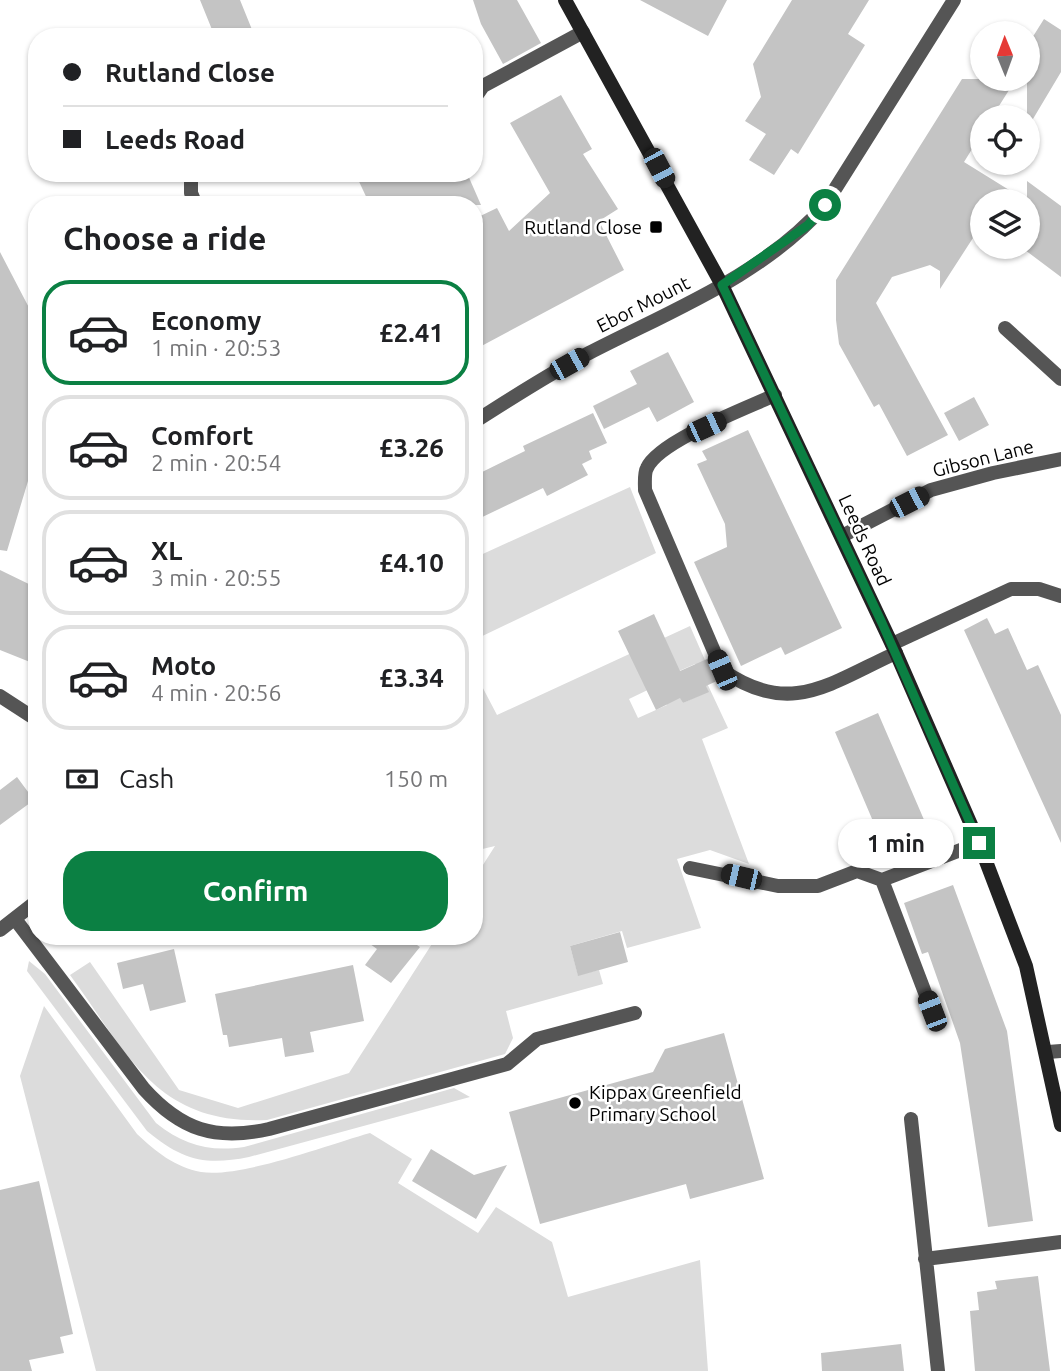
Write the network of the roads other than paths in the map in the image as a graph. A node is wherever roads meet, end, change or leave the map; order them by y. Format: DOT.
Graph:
graph roads {
  1 [pos="565,0"];
  2 [pos="954,0"];
  3 [pos="583,32"];
  4 [pos="483,86"];
  5 [pos="722,285"];
  6 [pos="1004,328"];
  7 [pos="1061,379"];
  8 [pos="775,395"];
  9 [pos="483,417"];
  10 [pos="1061,459"];
  11 [pos="842,536"];
  12 [pos="1061,596"];
  13 [pos="894,649"];
  14 [pos="0,696"];
  15 [pos="28,714"];
  16 [pos="979,843"];
  17 [pos="690,868"];
  18 [pos="882,880"];
  19 [pos="28,908"];
  20 [pos="15,919"];
  21 [pos="0,930"];
  22 [pos="28,936"];
  23 [pos="35,945"];
  24 [pos="932,1011"];
  25 [pos="635,1013"];
  26 [pos="1054,1051"];
  27 [pos="911,1119"];
  28 [pos="1061,1125"];
  29 [pos="1061,1242"];
  30 [pos="925,1259"];
  31 [pos="938,1371"];
  1 -- 3 [label="main road, Leeds Road"];
  2 -- 5 [label="street"];
  3 -- 4 [label="street"];
  3 -- 5 [label="main road, Leeds Road"];
  5 -- 8 [label="main road, Leeds Road"];
  5 -- 9 [label="street, Ebor Mount"];
  6 -- 7 [label="street"];
  8 -- 11 [label="main road, Leeds Road"];
  8 -- 13 [label="street"];
  10 -- 11 [label="street, Gibson Lane"];
  11 -- 13 [label="main road, Leeds Road"];
  12 -- 13 [label="street"];
  13 -- 16 [label="main road, Leeds Road"];
  14 -- 15 [label="street"];
  16 -- 18 [label="street"];
  16 -- 26 [label="main road, Leeds Road"];
  17 -- 18 [label="street"];
  18 -- 24 [label="street"];
  19 -- 20 [label="street"];
  20 -- 21 [label="street"];
  20 -- 22 [label="street"];
  23 -- 25 [label="street"];
  26 -- 28 [label="main road, Leeds Road"];
  27 -- 30 [label="street"];
  29 -- 30 [label="street"];
  30 -- 31 [label="street"];
}
